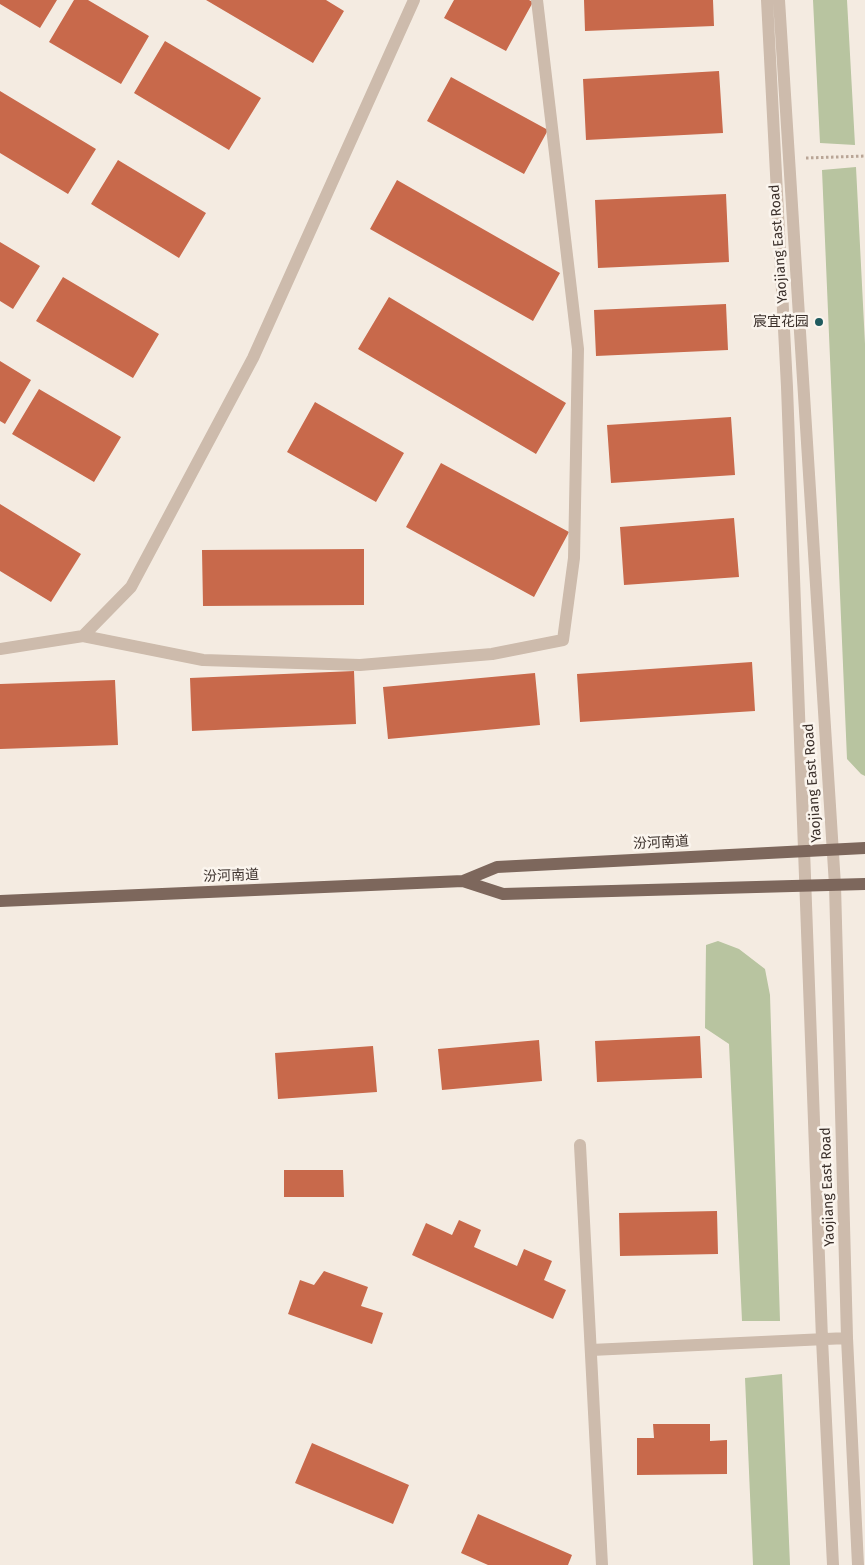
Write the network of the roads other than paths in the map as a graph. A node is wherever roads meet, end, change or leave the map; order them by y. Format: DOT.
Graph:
graph roads {
  1 [pos="414,0"];
  2 [pos="536,0"];
  3 [pos="766,0"];
  4 [pos="779,0"];
  5 [pos="83,636"];
  6 [pos="0,649"];
  7 [pos="865,848"];
  8 [pos="832,849"];
  9 [pos="804,850"];
  10 [pos="463,881"];
  11 [pos="865,884"];
  12 [pos="835,885"];
  13 [pos="805,886"];
  14 [pos="0,901"];
  15 [pos="580,1145"];
  16 [pos="847,1338"];
  17 [pos="822,1339"];
  18 [pos="591,1350"];
  19 [pos="602,1565"];
  20 [pos="833,1565"];
  21 [pos="858,1565"];
  1 -- 5 [label="street"];
  2 -- 5 [label="street"];
  3 -- 9 [label="street, Yaojiang East Road"];
  4 -- 8 [label="street, Yaojiang East Road"];
  5 -- 6 [label="street"];
  7 -- 8 [label="main road, 汾河南道"];
  8 -- 9 [label="main road, 汾河南道"];
  8 -- 12 [label="street, Yaojiang East Road"];
  9 -- 10 [label="main road, 汾河南道"];
  9 -- 13 [label="street, Yaojiang East Road"];
  10 -- 13 [label="main road, 汾河南道"];
  10 -- 14 [label="main road, 汾河南道"];
  11 -- 12 [label="main road, 汾河南道"];
  12 -- 13 [label="main road, 汾河南道"];
  12 -- 16 [label="street, Yaojiang East Road"];
  13 -- 17 [label="street, Yaojiang East Road"];
  15 -- 18 [label="street"];
  16 -- 17 [label="street"];
  16 -- 21 [label="street, Yaojiang East Road"];
  17 -- 18 [label="street"];
  17 -- 20 [label="street, Yaojiang East Road"];
  18 -- 19 [label="street"];
}
